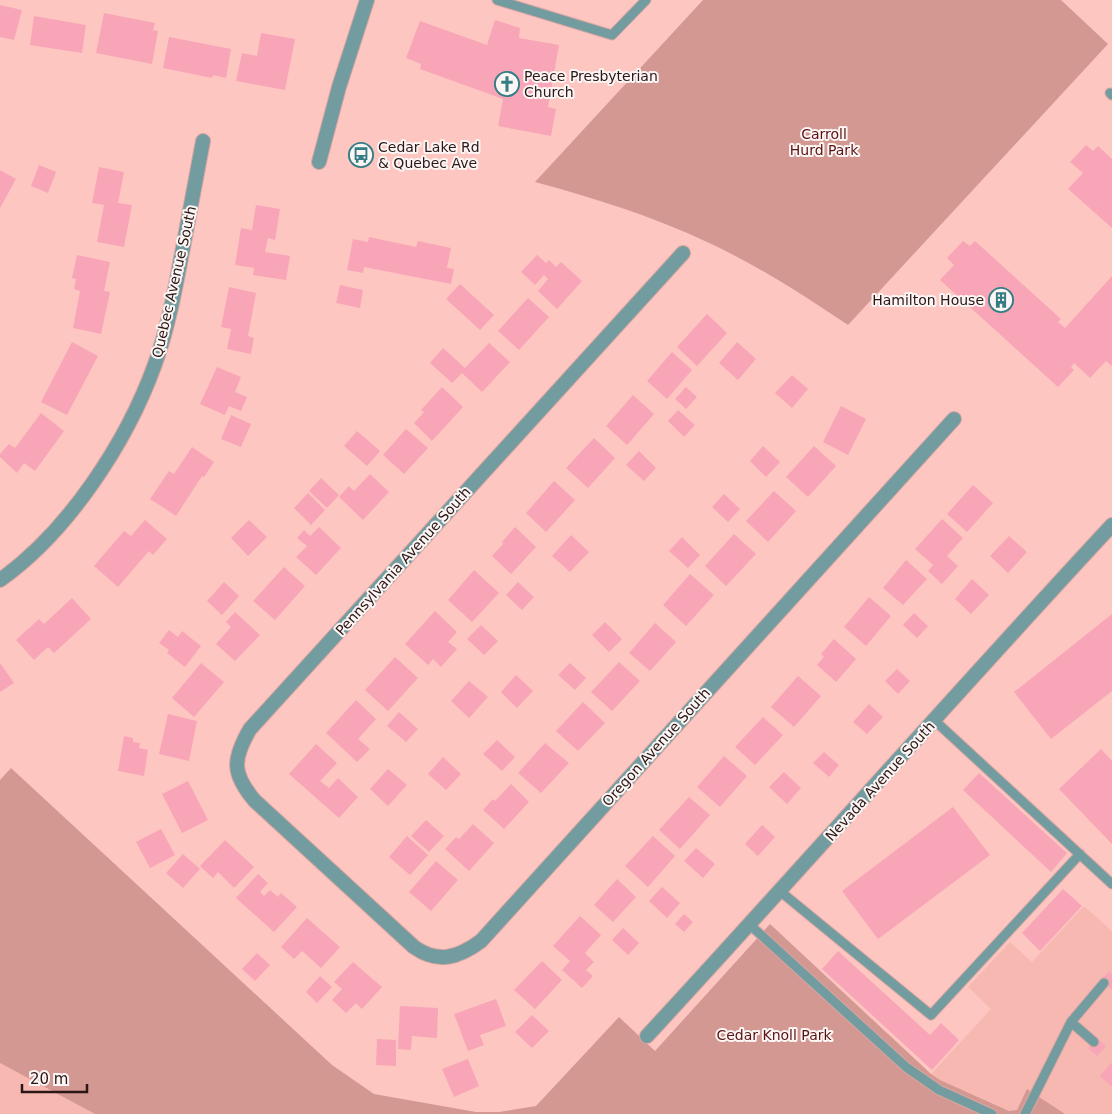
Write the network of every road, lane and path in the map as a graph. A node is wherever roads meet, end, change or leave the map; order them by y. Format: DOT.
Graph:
graph roads {
  1 [pos="367,0"];
  2 [pos="497,0"];
  3 [pos="646,0"];
  4 [pos="203,141"];
  5 [pos="319,162"];
  6 [pos="683,253"];
  7 [pos="954,419"];
  8 [pos="1112,525"];
  9 [pos="0,580"];
  10 [pos="934,720"];
  11 [pos="1080,854"];
  12 [pos="335,874"];
  13 [pos="1112,884"];
  14 [pos="780,892"];
  15 [pos="750,925"];
  16 [pos="1104,983"];
  17 [pos="1071,1022"];
  18 [pos="647,1036"];
  19 [pos="1094,1042"];
  20 [pos="992,1114"];
  21 [pos="1024,1114"];
  1 -- 5 [label="street"];
  2 -- 3 [label="lane"];
  4 -- 9 [label="street, Quebec Avenue South"];
  6 -- 12 [label="street, Pennsylvania Avenue South"];
  7 -- 12 [label="street, Oregon Avenue South"];
  8 -- 10 [label="street, Nevada Avenue South"];
  10 -- 11 [label="lane"];
  10 -- 14 [label="street, Nevada Avenue South"];
  11 -- 13 [label="lane"];
  11 -- 14 [label="lane"];
  14 -- 15 [label="street, Nevada Avenue South"];
  15 -- 18 [label="street, Nevada Avenue South"];
  15 -- 20 [label="lane"];
  16 -- 17 [label="lane"];
  17 -- 19 [label="lane"];
  17 -- 21 [label="lane"];
}
